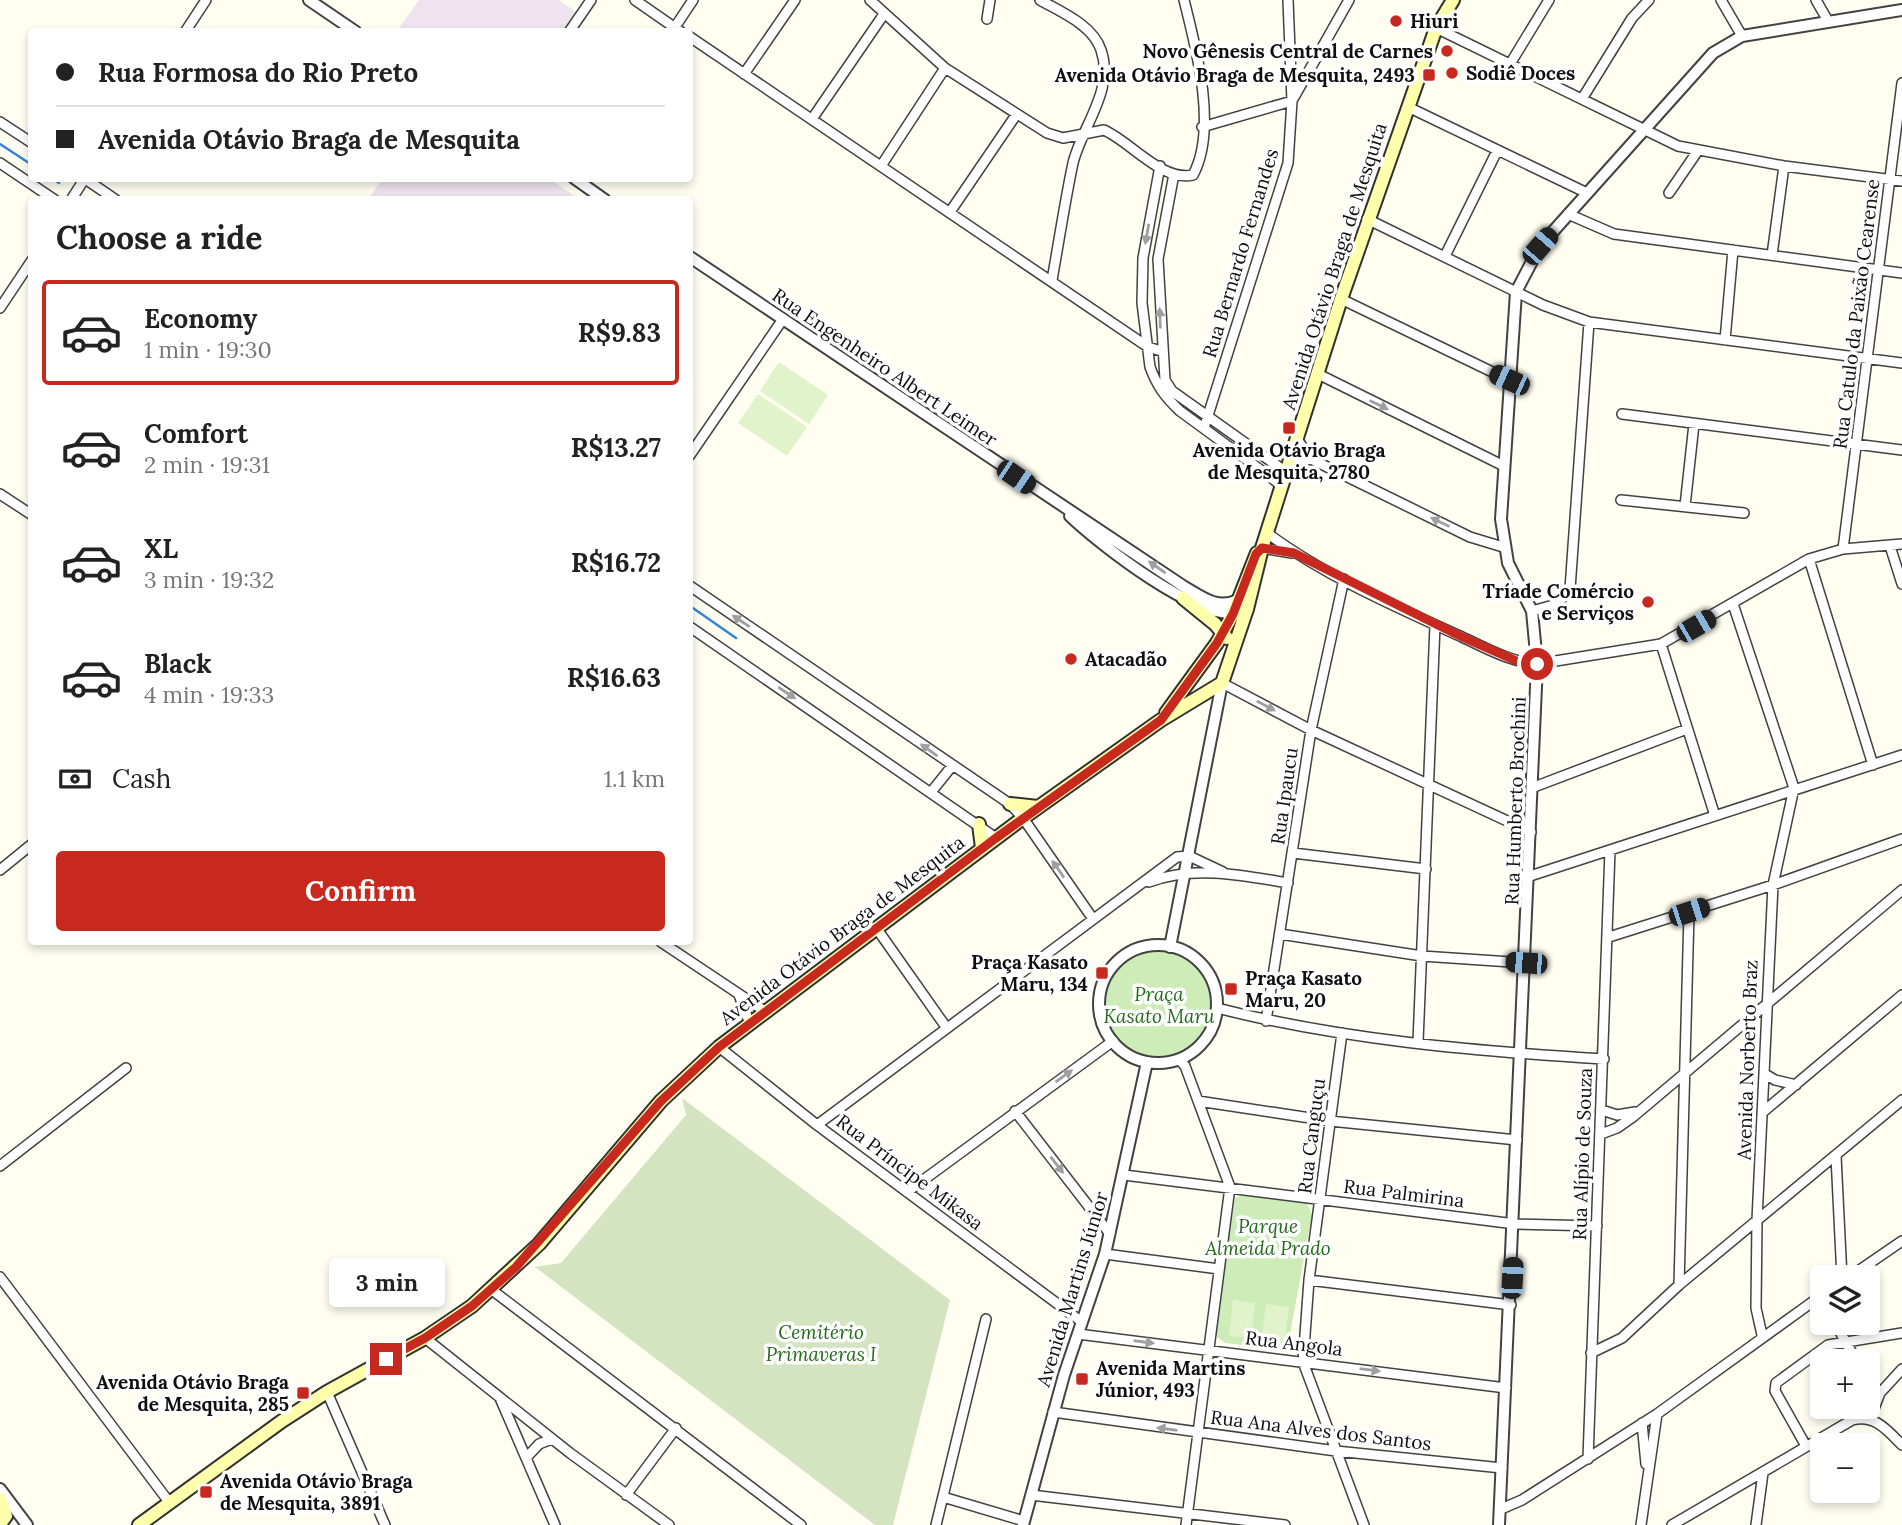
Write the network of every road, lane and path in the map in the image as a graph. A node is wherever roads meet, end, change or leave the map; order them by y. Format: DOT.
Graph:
graph roads {
  1 [pos="206,0"];
  2 [pos="309,0"];
  3 [pos="591,0"];
  4 [pos="635,0"];
  5 [pos="693,0"];
  6 [pos="795,0"];
  7 [pos="870,0"];
  8 [pos="990,0"];
  9 [pos="1040,0"];
  10 [pos="1184,0"];
  11 [pos="1288,0"];
  12 [pos="1350,0"];
  13 [pos="1453,0"];
  14 [pos="1549,0"];
  15 [pos="1650,0"];
  16 [pos="1721,0"];
  17 [pos="1816,0"];
  18 [pos="1901,6"];
  19 [pos="884,14"];
  20 [pos="987,19"];
  21 [pos="1828,21"];
  22 [pos="188,28"];
  23 [pos="350,28"];
  24 [pos="572,28"];
  25 [pos="677,28"];
  26 [pos="679,28"];
  27 [pos="1436,28"];
  28 [pos="1742,36"];
  29 [pos="693,39"];
  30 [pos="1510,64"];
  31 [pos="945,68"];
  32 [pos="744,74"];
  33 [pos="1902,83"];
  34 [pos="1582,99"];
  35 [pos="1292,101"];
  36 [pos="1408,107"];
  37 [pos="1016,115"];
  38 [pos="813,119"];
  39 [pos="0,122"];
  40 [pos="1202,127"];
  41 [pos="1643,130"];
  42 [pos="1082,134"];
  43 [pos="28,140"];
  44 [pos="1497,152"];
  45 [pos="1697,152"];
  46 [pos="0,163"];
  47 [pos="881,166"];
  48 [pos="1160,166"];
  49 [pos="1784,166"];
  50 [pos="1174,174"];
  51 [pos="1890,180"];
  52 [pos="1902,181"];
  53 [pos="28,182"];
  54 [pos="28,182"];
  55 [pos="89,182"];
  56 [pos="580,182"];
  57 [pos="1587,193"];
  58 [pos="1669,193"];
  59 [pos="49,196"];
  60 [pos="110,196"];
  61 [pos="599,196"];
  62 [pos="950,212"];
  63 [pos="1568,214"];
  64 [pos="1367,219"];
  65 [pos="1732,250"];
  66 [pos="1772,255"];
  67 [pos="1445,256"];
  68 [pos="693,259"];
  69 [pos="28,266"];
  70 [pos="1880,271"];
  71 [pos="1902,273"];
  72 [pos="1052,280"];
  73 [pos="1516,292"];
  74 [pos="1341,299"];
  75 [pos="0,308"];
  76 [pos="783,319"];
  77 [pos="1589,322"];
  78 [pos="1725,340"];
  79 [pos="1147,347"];
  80 [pos="1161,351"];
  81 [pos="1869,359"];
  82 [pos="1902,363"];
  83 [pos="1318,374"];
  84 [pos="1509,380"];
  85 [pos="1622,414"];
  86 [pos="1208,417"];
  87 [pos="1694,424"];
  88 [pos="1204,428"];
  89 [pos="1297,439"];
  90 [pos="1857,445"];
  91 [pos="1902,450"];
  92 [pos="693,452"];
  93 [pos="1311,459"];
  94 [pos="1504,466"];
  95 [pos="1287,468"];
  96 [pos="1282,485"];
  97 [pos="0,494"];
  98 [pos="1621,500"];
  99 [pos="1060,506"];
  100 [pos="1685,506"];
  101 [pos="28,512"];
  102 [pos="1744,513"];
  103 [pos="1267,533"];
  104 [pos="1902,544"];
  105 [pos="1890,546"];
  106 [pos="1503,547"];
  107 [pos="1262,548"];
  108 [pos="1843,549"];
  109 [pos="1294,553"];
  110 [pos="1810,559"];
  111 [pos="1344,579"];
  112 [pos="1902,584"];
  113 [pos="693,588"];
  114 [pos="1183,598"];
  115 [pos="1243,604"];
  116 [pos="1733,604"];
  117 [pos="1532,611"];
  118 [pos="1233,614"];
  119 [pos="1435,625"];
  120 [pos="693,629"];
  121 [pos="1225,635"];
  122 [pos="1661,644"];
  123 [pos="1537,664"];
  124 [pos="1222,682"];
  125 [pos="1161,720"];
  126 [pos="1687,729"];
  127 [pos="1311,730"];
  128 [pos="1902,755"];
  129 [pos="1873,765"];
  130 [pos="952,766"];
  131 [pos="1427,785"];
  132 [pos="1534,787"];
  133 [pos="1794,788"];
  134 [pos="932,791"];
  135 [pos="1010,804"];
  136 [pos="1038,807"];
  137 [pos="1715,816"];
  138 [pos="1023,818"];
  139 [pos="979,824"];
  140 [pos="1531,832"];
  141 [pos="996,838"];
  142 [pos="1902,839"];
  143 [pos="28,847"];
  144 [pos="982,848"];
  145 [pos="1610,850"];
  146 [pos="1293,853"];
  147 [pos="1189,856"];
  148 [pos="1426,869"];
  149 [pos="0,870"];
  150 [pos="1223,872"];
  151 [pos="1186,874"];
  152 [pos="1530,876"];
  153 [pos="1288,883"];
  154 [pos="1144,884"];
  155 [pos="1773,885"];
  156 [pos="1902,890"];
  157 [pos="1689,912"];
  158 [pos="1093,919"];
  159 [pos="877,929"];
  160 [pos="1280,934"];
  161 [pos="1609,937"];
  162 [pos="665,945"];
  163 [pos="1170,947"];
  164 [pos="1422,956"];
  165 [pos="1526,963"];
  166 [pos="739,995"];
  167 [pos="1902,995"];
  168 [pos="1767,1003"];
  169 [pos="1217,1008"];
  170 [pos="766,1012"];
  171 [pos="1266,1021"];
  172 [pos="750,1024"];
  173 [pos="946,1027"];
  174 [pos="1342,1033"];
  175 [pos="1112,1041"];
  176 [pos="1418,1042"];
  177 [pos="719,1047"];
  178 [pos="1522,1054"];
  179 [pos="1179,1059"];
  180 [pos="1604,1059"];
  181 [pos="1147,1062"];
  182 [pos="126,1069"];
  183 [pos="1683,1074"];
  184 [pos="1765,1074"];
  185 [pos="1796,1085"];
  186 [pos="1902,1100"];
  187 [pos="1198,1101"];
  188 [pos="1602,1110"];
  189 [pos="1640,1110"];
  190 [pos="1015,1111"];
  191 [pos="1763,1112"];
  192 [pos="1330,1121"];
  193 [pos="817,1125"];
  194 [pos="1601,1134"];
  195 [pos="1517,1140"];
  196 [pos="1836,1156"];
  197 [pos="0,1166"];
  198 [pos="1124,1175"];
  199 [pos="1230,1187"];
  200 [pos="907,1192"];
  201 [pos="1320,1200"];
  202 [pos="1757,1220"];
  203 [pos="1515,1224"];
  204 [pos="1597,1226"];
  205 [pos="1110,1234"];
  206 [pos="1902,1241"];
  207 [pos="1105,1254"];
  208 [pos="1841,1265"];
  209 [pos="1867,1265"];
  210 [pos="1219,1269"];
  211 [pos="0,1277"];
  212 [pos="1309,1280"];
  213 [pos="1679,1285"];
  214 [pos="492,1290"];
  215 [pos="1511,1304"];
  216 [pos="1810,1305"];
  217 [pos="986,1319"];
  218 [pos="1082,1322"];
  219 [pos="1900,1332"];
  220 [pos="1078,1334"];
  221 [pos="1762,1335"];
  222 [pos="1843,1335"];
  223 [pos="425,1338"];
  224 [pos="1847,1342"];
  225 [pos="1850,1349"];
  226 [pos="1209,1351"];
  227 [pos="1591,1353"];
  228 [pos="1303,1362"];
  229 [pos="1902,1369"];
  230 [pos="1506,1388"];
  231 [pos="327,1392"];
  232 [pos="498,1395"];
  233 [pos="1880,1395"];
  234 [pos="1053,1412"];
  235 [pos="1657,1414"];
  236 [pos="1857,1419"];
  237 [pos="1870,1419"];
  238 [pos="1642,1423"];
  239 [pos="676,1428"];
  240 [pos="1199,1433"];
  241 [pos="552,1439"];
  242 [pos="1902,1445"];
  243 [pos="1806,1446"];
  244 [pos="1336,1451"];
  245 [pos="526,1458"];
  246 [pos="1588,1459"];
  247 [pos="1502,1468"];
  248 [pos="1763,1473"];
  249 [pos="1647,1480"];
  250 [pos="0,1489"];
  251 [pos="626,1495"];
  252 [pos="1031,1495"];
  253 [pos="943,1497"];
  254 [pos="0,1499"];
  255 [pos="169,1502"];
  256 [pos="1501,1503"];
  257 [pos="1188,1514"];
  258 [pos="1023,1523"];
  259 [pos="0,1524"];
  260 [pos="27,1525"];
  261 [pos="139,1525"];
  262 [pos="385,1525"];
  263 [pos="555,1525"];
  264 [pos="669,1525"];
  265 [pos="801,1525"];
  266 [pos="936,1525"];
  267 [pos="1186,1525"];
  268 [pos="1285,1525"];
  269 [pos="1364,1525"];
  270 [pos="1499,1525"];
  271 [pos="1641,1525"];
  272 [pos="1672,1525"];
  273 [pos="1756,1525"];
  1 -- 22 [label="street"];
  2 -- 23 [label="street"];
  3 -- 24 [label="street"];
  4 -- 25 [label="street"];
  5 -- 26 [label="street"];
  6 -- 32 [label="street"];
  7 -- 19 [label="street"];
  8 -- 20 [label="street"];
  9 -- 42 [label="street"];
  10 -- 40 [label="street"];
  11 -- 35 [label="street, Rua Bernardo Fernandes"];
  12 -- 35 [label="street"];
  13 -- 27 [label="main road, Avenida Otávio Braga de Mesquita"];
  14 -- 30 [label="street"];
  15 -- 34 [label="street"];
  16 -- 28 [label="street"];
  17 -- 21 [label="street"];
  18 -- 21 [label="street"];
  19 -- 31 [label="street"];
  19 -- 38 [label="street"];
  21 -- 28 [label="street"];
  27 -- 30 [label="street"];
  27 -- 36 [label="main road, Avenida Otávio Braga de Mesquita"];
  28 -- 41 [label="street, Rua Humberto Brochini"];
  29 -- 32 [label="street"];
  30 -- 34 [label="street"];
  31 -- 37 [label="street"];
  31 -- 47 [label="street"];
  32 -- 38 [label="street"];
  33 -- 51 [label="street, Rua Catulo da Paixão Cearense"];
  34 -- 41 [label="street"];
  35 -- 40 [label="street"];
  35 -- 86 [label="street, Rua Bernardo Fernandes"];
  36 -- 44 [label="street"];
  36 -- 64 [label="main road, Avenida Otávio Braga de Mesquita"];
  37 -- 42 [label="street"];
  37 -- 62 [label="street"];
  38 -- 47 [label="street"];
  39 -- 43 [label="street"];
  40 -- 50 [label="street"];
  41 -- 45 [label="street"];
  41 -- 57 [label="street, Rua Humberto Brochini"];
  42 -- 48 [label="street"];
  42 -- 72 [label="street"];
  44 -- 57 [label="street"];
  44 -- 67 [label="street"];
  45 -- 49 [label="street"];
  45 -- 58 [label="street"];
  46 -- 53 [label="street"];
  47 -- 62 [label="street"];
  48 -- 50 [label="street"];
  48 -- 79 [label="street, one-way"];
  49 -- 51 [label="street"];
  49 -- 66 [label="street"];
  80 -- 50 [label="street, one-way"];
  51 -- 52 [label="street"];
  51 -- 70 [label="street, Rua Catulo da Paixão Cearense"];
  54 -- 59 [label="street"];
  55 -- 60 [label="street"];
  56 -- 61 [label="street"];
  57 -- 63 [label="street, Rua Humberto Brochini"];
  62 -- 72 [label="street"];
  63 -- 65 [label="street"];
  63 -- 73 [label="street, Rua Humberto Brochini"];
  64 -- 67 [label="street"];
  64 -- 74 [label="main road, Avenida Otávio Braga de Mesquita"];
  65 -- 66 [label="street"];
  65 -- 78 [label="street"];
  66 -- 70 [label="street"];
  67 -- 73 [label="street"];
  68 -- 76 [label="street, Rua Engenheiro Albert Leimer"];
  69 -- 75 [label="street"];
  70 -- 71 [label="street"];
  70 -- 81 [label="street, Rua Catulo da Paixão Cearense"];
  72 -- 79 [label="street"];
  73 -- 77 [label="street"];
  73 -- 84 [label="street, Rua Humberto Brochini"];
  74 -- 83 [label="main road, Avenida Otávio Braga de Mesquita"];
  74 -- 84 [label="street"];
  76 -- 92 [label="street"];
  76 -- 99 [label="street, Rua Engenheiro Albert Leimer"];
  77 -- 78 [label="street"];
  77 -- 117 [label="street"];
  78 -- 81 [label="street"];
  79 -- 80 [label="street"];
  79 -- 88 [label="street"];
  80 -- 86 [label="street"];
  81 -- 82 [label="street"];
  81 -- 90 [label="street, Rua Catulo da Paixão Cearense"];
  83 -- 89 [label="main road, Avenida Otávio Braga de Mesquita"];
  83 -- 94 [label="street, one-way"];
  84 -- 94 [label="street, Rua Humberto Brochini"];
  85 -- 87 [label="street"];
  86 -- 88 [label="street, Rua Bernardo Fernandes"];
  86 -- 95 [label="street"];
  87 -- 90 [label="street"];
  87 -- 100 [label="street"];
  88 -- 96 [label="street"];
  89 -- 93 [label="street"];
  89 -- 95 [label="main road, Avenida Otávio Braga de Mesquita"];
  90 -- 91 [label="street"];
  90 -- 108 [label="street, Rua Catulo da Paixão Cearense"];
  93 -- 95 [label="street"];
  106 -- 93 [label="street, one-way"];
  94 -- 106 [label="street, Rua Humberto Brochini"];
  95 -- 96 [label="main road, Avenida Otávio Braga de Mesquita"];
  96 -- 103 [label="main road, Avenida Otávio Braga de Mesquita"];
  97 -- 101 [label="street"];
  98 -- 100 [label="street"];
  99 -- 114 [label="street, Rua Engenheiro Albert Leimer"];
  115 -- 99 [label="street, Rua Engenheiro Albert Leimer, one-way"];
  100 -- 102 [label="street"];
  103 -- 107 [label="main road, Avenida Otávio Braga de Mesquita"];
  103 -- 109 [label="street"];
  104 -- 105 [label="street"];
  105 -- 108 [label="street"];
  105 -- 112 [label="street"];
  106 -- 117 [label="street, Rua Humberto Brochini"];
  107 -- 109 [label="street"];
  107 -- 115 [label="main road, Avenida Otávio Braga de Mesquita"];
  108 -- 110 [label="street"];
  109 -- 111 [label="street"];
  110 -- 116 [label="street"];
  110 -- 129 [label="street"];
  111 -- 119 [label="street"];
  111 -- 127 [label="street, Rua Ipaucu"];
  130 -- 113 [label="street, one-way"];
  114 -- 118 [label="street, Rua Engenheiro Albert Leimer"];
  114 -- 121 [label="main road"];
  115 -- 118 [label="main road, Avenida Otávio Braga de Mesquita"];
  115 -- 124 [label="main road, Avenida Otávio Braga de Mesquita"];
  116 -- 122 [label="street"];
  116 -- 133 [label="street"];
  117 -- 123 [label="street, Rua Humberto Brochini"];
  118 -- 121 [label="main road, Avenida Otávio Braga de Mesquita"];
  119 -- 123 [label="street"];
  119 -- 131 [label="street"];
  120 -- 134 [label="street, one-way"];
  121 -- 124 [label="main road"];
  121 -- 125 [label="main road, Avenida Otávio Braga de Mesquita"];
  122 -- 123 [label="street"];
  122 -- 126 [label="street"];
  123 -- 132 [label="street, Rua Humberto Brochini"];
  124 -- 125 [label="main road, Avenida Otávio Braga de Mesquita"];
  124 -- 127 [label="street, one-way"];
  124 -- 147 [label="street"];
  125 -- 136 [label="main road, Avenida Otávio Braga de Mesquita"];
  126 -- 132 [label="street"];
  126 -- 137 [label="street"];
  127 -- 131 [label="street"];
  127 -- 146 [label="street, Rua Ipaucu"];
  128 -- 129 [label="street"];
  129 -- 133 [label="street"];
  130 -- 134 [label="street"];
  130 -- 135 [label="street"];
  131 -- 140 [label="street"];
  131 -- 148 [label="street"];
  132 -- 140 [label="street, Rua Humberto Brochini"];
  133 -- 137 [label="street"];
  133 -- 155 [label="street, Avenida Norberto Braz"];
  134 -- 139 [label="street"];
  135 -- 136 [label="main road"];
  135 -- 138 [label="street"];
  136 -- 138 [label="main road, Avenida Otávio Braga de Mesquita"];
  137 -- 145 [label="street"];
  138 -- 141 [label="main road, Avenida Otávio Braga de Mesquita"];
  158 -- 138 [label="street, one-way"];
  139 -- 141 [label="street"];
  139 -- 144 [label="main road"];
  140 -- 152 [label="street, Rua Humberto Brochini"];
  141 -- 144 [label="main road, Avenida Otávio Braga de Mesquita"];
  142 -- 155 [label="street"];
  143 -- 149 [label="street"];
  144 -- 159 [label="main road, Avenida Otávio Braga de Mesquita"];
  145 -- 152 [label="street"];
  145 -- 161 [label="street, Rua Alípio de Souza"];
  146 -- 148 [label="street"];
  146 -- 153 [label="street, Rua Ipaucu"];
  147 -- 150 [label="street"];
  147 -- 151 [label="street"];
  147 -- 154 [label="street"];
  148 -- 164 [label="street"];
  150 -- 151 [label="street"];
  150 -- 153 [label="street"];
  151 -- 154 [label="street"];
  151 -- 163 [label="street"];
  152 -- 165 [label="street, Rua Humberto Brochini"];
  153 -- 160 [label="street, Rua Ipaucu"];
  154 -- 158 [label="street"];
  155 -- 157 [label="street"];
  155 -- 168 [label="street, Avenida Norberto Braz"];
  156 -- 168 [label="street"];
  157 -- 161 [label="street"];
  157 -- 183 [label="street"];
  158 -- 173 [label="street"];
  159 -- 170 [label="main road, Avenida Otávio Braga de Mesquita"];
  159 -- 173 [label="street"];
  160 -- 164 [label="street"];
  160 -- 171 [label="street, Rua Ipaucu"];
  161 -- 180 [label="street, Rua Alípio de Souza"];
  162 -- 166 [label="street"];
  163 -- 169 [label="street"];
  163 -- 175 [label="street"];
  164 -- 165 [label="street"];
  164 -- 176 [label="street"];
  165 -- 178 [label="street, Rua Humberto Brochini"];
  166 -- 170 [label="street"];
  166 -- 172 [label="street"];
  167 -- 185 [label="street"];
  168 -- 183 [label="street"];
  168 -- 184 [label="street, Avenida Norberto Braz"];
  169 -- 171 [label="street"];
  169 -- 179 [label="street"];
  170 -- 172 [label="main road, Avenida Otávio Braga de Mesquita"];
  171 -- 174 [label="street"];
  172 -- 177 [label="main road, Avenida Otávio Braga de Mesquita"];
  173 -- 193 [label="street"];
  174 -- 176 [label="street"];
  174 -- 192 [label="street, Rua Canguçu"];
  175 -- 181 [label="street"];
  190 -- 175 [label="street, one-way"];
  176 -- 178 [label="street"];
  177 -- 193 [label="street, Rua Príncipe Mikasa"];
  177 -- 214 [label="main road, Avenida Otávio Braga de Mesquita"];
  178 -- 180 [label="street"];
  178 -- 195 [label="street, Rua Humberto Brochini"];
  179 -- 181 [label="street"];
  179 -- 187 [label="street"];
  180 -- 188 [label="street, Rua Alípio de Souza"];
  181 -- 198 [label="street, Avenida Martins Júnior"];
  182 -- 197 [label="street"];
  183 -- 189 [label="street"];
  183 -- 213 [label="street"];
  184 -- 185 [label="street"];
  184 -- 191 [label="street, Avenida Norberto Braz"];
  185 -- 191 [label="street"];
  186 -- 196 [label="street"];
  187 -- 192 [label="street"];
  187 -- 199 [label="street"];
  188 -- 189 [label="street"];
  188 -- 194 [label="street, Rua Alípio de Souza"];
  189 -- 194 [label="street"];
  190 -- 200 [label="street"];
  190 -- 205 [label="street, one-way"];
  191 -- 202 [label="street, Avenida Norberto Braz"];
  192 -- 195 [label="street"];
  192 -- 201 [label="street, Rua Canguçu"];
  193 -- 200 [label="street, Rua Príncipe Mikasa"];
  194 -- 204 [label="street, Rua Alípio de Souza"];
  195 -- 203 [label="street, Rua Humberto Brochini"];
  196 -- 202 [label="street"];
  196 -- 208 [label="street"];
  198 -- 199 [label="street, Rua Palmirina"];
  198 -- 205 [label="street, Avenida Martins Júnior"];
  199 -- 201 [label="street, Rua Palmirina"];
  199 -- 210 [label="street"];
  200 -- 218 [label="street, Rua Príncipe Mikasa"];
  201 -- 203 [label="street, Rua Palmirina"];
  201 -- 212 [label="street, Rua Canguçu"];
  202 -- 213 [label="street"];
  202 -- 221 [label="street, Avenida Norberto Braz"];
  203 -- 204 [label="street, Rua Palmirina"];
  203 -- 215 [label="street, Rua Humberto Brochini"];
  204 -- 227 [label="street, Rua Alípio de Souza"];
  205 -- 207 [label="street, Avenida Martins Júnior"];
  206 -- 209 [label="street"];
  207 -- 210 [label="street"];
  207 -- 218 [label="street, Avenida Martins Júnior"];
  210 -- 226 [label="street"];
  211 -- 255 [label="street"];
  212 -- 215 [label="street"];
  212 -- 228 [label="street, Rua Canguçu"];
  213 -- 227 [label="street"];
  214 -- 223 [label="main road, Avenida Otávio Braga de Mesquita"];
  214 -- 239 [label="street"];
  215 -- 230 [label="street, Rua Humberto Brochini"];
  216 -- 221 [label="street"];
  217 -- 253 [label="street"];
  218 -- 220 [label="street, Avenida Martins Júnior"];
  219 -- 224 [label="street"];
  220 -- 226 [label="street, Rua Angola, one-way"];
  220 -- 234 [label="street, Avenida Martins Júnior"];
  221 -- 235 [label="street"];
  222 -- 224 [label="street"];
  223 -- 231 [label="main road, Avenida Otávio Braga de Mesquita"];
  223 -- 232 [label="street"];
  224 -- 225 [label="street"];
  224 -- 243 [label="street"];
  226 -- 228 [label="street, Rua Angola"];
  226 -- 240 [label="street"];
  227 -- 246 [label="street, Rua Alípio de Souza"];
  228 -- 230 [label="street, Rua Angola, one-way"];
  228 -- 244 [label="street, Rua Canguçu"];
  229 -- 233 [label="street"];
  230 -- 247 [label="street, Rua Humberto Brochini"];
  231 -- 255 [label="main road, Avenida Otávio Braga de Mesquita"];
  231 -- 262 [label="street"];
  232 -- 241 [label="street"];
  232 -- 245 [label="street"];
  240 -- 234 [label="street, Rua Ana Alves dos Santos, one-way"];
  234 -- 252 [label="street, Avenida Martins Júnior"];
  235 -- 238 [label="street"];
  235 -- 249 [label="street"];
  236 -- 243 [label="street"];
  237 -- 242 [label="street"];
  238 -- 246 [label="street"];
  238 -- 249 [label="street"];
  239 -- 251 [label="street"];
  239 -- 265 [label="street"];
  240 -- 244 [label="street, Rua Ana Alves dos Santos"];
  240 -- 257 [label="street"];
  241 -- 245 [label="street"];
  241 -- 251 [label="street"];
  243 -- 248 [label="street"];
  244 -- 247 [label="street, Rua Ana Alves dos Santos"];
  244 -- 269 [label="street, Rua Canguçu"];
  245 -- 263 [label="street"];
  246 -- 256 [label="street"];
  247 -- 256 [label="street, Rua Humberto Brochini"];
  248 -- 272 [label="street"];
  248 -- 273 [label="street"];
  249 -- 271 [label="street"];
  250 -- 260 [label="street"];
  251 -- 264 [label="street"];
  252 -- 257 [label="street"];
  252 -- 258 [label="street, Avenida Martins Júnior"];
  253 -- 258 [label="street"];
  253 -- 266 [label="street"];
  254 -- 259 [label="main road"];
  255 -- 261 [label="main road, Avenida Otávio Braga de Mesquita"];
  256 -- 270 [label="street, Rua Humberto Brochini"];
  257 -- 267 [label="street"];
  257 -- 268 [label="street"];
}
